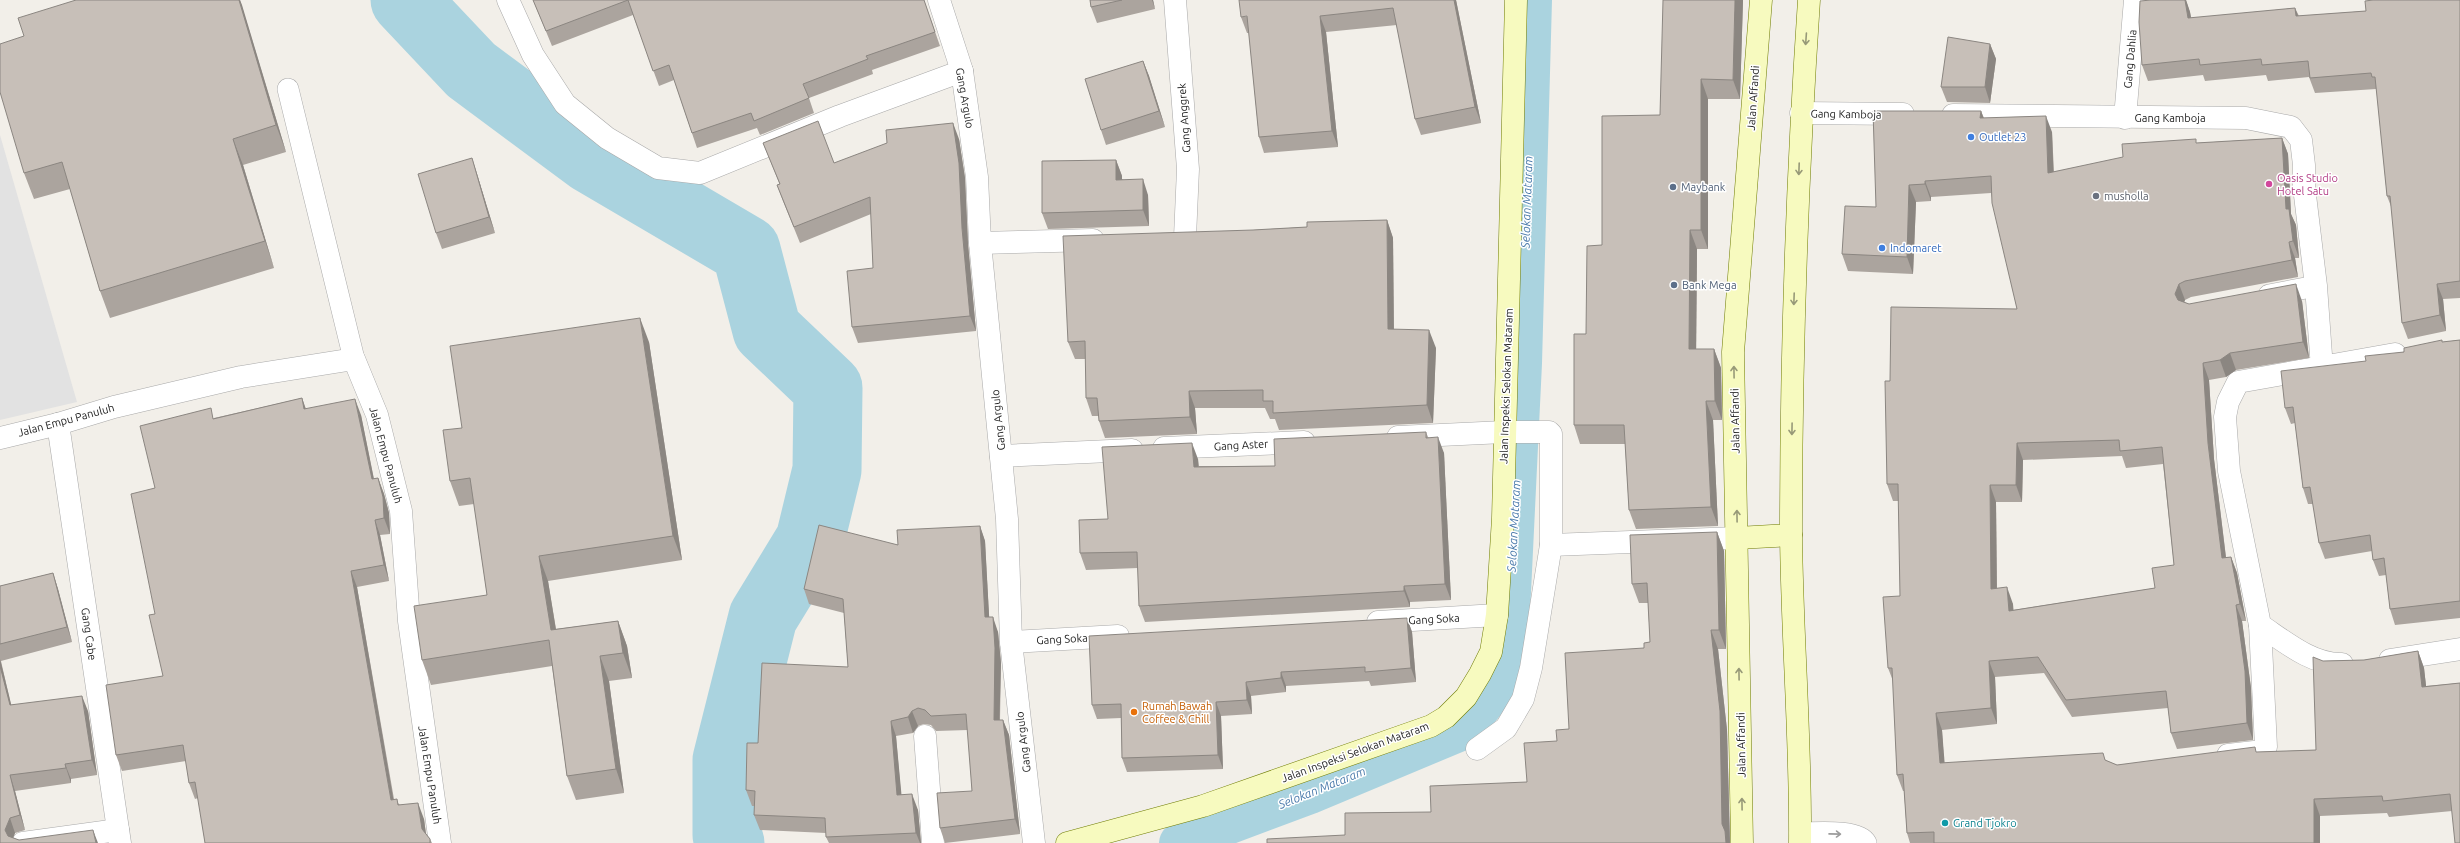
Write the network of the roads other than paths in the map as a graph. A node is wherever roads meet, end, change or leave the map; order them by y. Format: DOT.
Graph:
graph roads {
  1 [pos="508,0"];
  2 [pos="939,0"];
  3 [pos="1175,0"];
  4 [pos="1516,0"];
  5 [pos="1761,0"];
  6 [pos="1809,0"];
  7 [pos="2135,0"];
  8 [pos="962,71"];
  9 [pos="288,89"];
  10 [pos="1801,113"];
  11 [pos="2125,118"];
  12 [pos="1207,236"];
  13 [pos="1185,237"];
  14 [pos="1161,238"];
  15 [pos="1113,239"];
  16 [pos="980,243"];
  17 [pos="2316,286"];
  18 [pos="2247,299"];
  19 [pos="2414,350"];
  20 [pos="354,359"];
  21 [pos="2322,369"];
  22 [pos="58,424"];
  23 [pos="1508,432"];
  24 [pos="0,438"];
  25 [pos="1374,438"];
  26 [pos="1326,441"];
  27 [pos="1001,456"];
  28 [pos="1791,535"];
  29 [pos="1737,538"];
  30 [pos="1552,545"];
  31 [pos="1497,616"];
  32 [pos="1361,623"];
  33 [pos="2260,625"];
  34 [pos="1138,635"];
  35 [pos="1011,642"];
  36 [pos="2460,649"];
  37 [pos="925,736"];
  38 [pos="1477,749"];
  39 [pos="2208,758"];
  40 [pos="119,836"];
  41 [pos="1800,838"];
  42 [pos="23,843"];
  43 [pos="440,843"];
  44 [pos="933,843"];
  45 [pos="1034,843"];
  46 [pos="1067,843"];
  47 [pos="1742,843"];
  48 [pos="1866,843"];
  1 -- 8 [label="street"];
  2 -- 8 [label="street, Gang Argulo"];
  3 -- 13 [label="street, Gang Anggrek"];
  4 -- 23 [label="main road, Jalan Inspeksi Selokan Mataram"];
  29 -- 5 [label="main road, Jalan Affandi, one-way"];
  6 -- 10 [label="main road, one-way"];
  7 -- 11 [label="street, Gang Dahlia"];
  8 -- 16 [label="street, Gang Argulo"];
  9 -- 20 [label="lane"];
  10 -- 11 [label="street, Gang Kamboja"];
  10 -- 28 [label="main road, one-way"];
  11 -- 17 [label="street, Gang Kamboja"];
  12 -- 13 [label="street"];
  13 -- 14 [label="street"];
  15 -- 16 [label="street"];
  16 -- 27 [label="street, Gang Argulo"];
  17 -- 18 [label="lane"];
  17 -- 21 [label="street, Gang Kamboja"];
  19 -- 21 [label="street"];
  20 -- 22 [label="street, Jalan Empu Panuluh"];
  20 -- 43 [label="street, Jalan Empu Panuluh"];
  21 -- 33 [label="street"];
  22 -- 24 [label="street, Jalan Empu Panuluh"];
  22 -- 40 [label="street, Gang Cabe"];
  23 -- 25 [label="street"];
  23 -- 30 [label="street"];
  23 -- 31 [label="main road, Jalan Inspeksi Selokan Mataram"];
  26 -- 27 [label="street, Gang Aster"];
  27 -- 35 [label="street, Gang Argulo"];
  28 -- 29 [label="main road"];
  28 -- 41 [label="main road"];
  29 -- 30 [label="street"];
  47 -- 29 [label="main road, Jalan Affandi, one-way"];
  30 -- 38 [label="street"];
  31 -- 32 [label="street, Gang Soka"];
  31 -- 46 [label="main road, Jalan Inspeksi Selokan Mataram"];
  33 -- 36 [label="street"];
  33 -- 39 [label="street"];
  34 -- 35 [label="street, Gang Soka"];
  35 -- 45 [label="street, Gang Argulo"];
  37 -- 44 [label="street"];
  40 -- 42 [label="street"];
  41 -- 48 [label="lane, one-way"];
}
